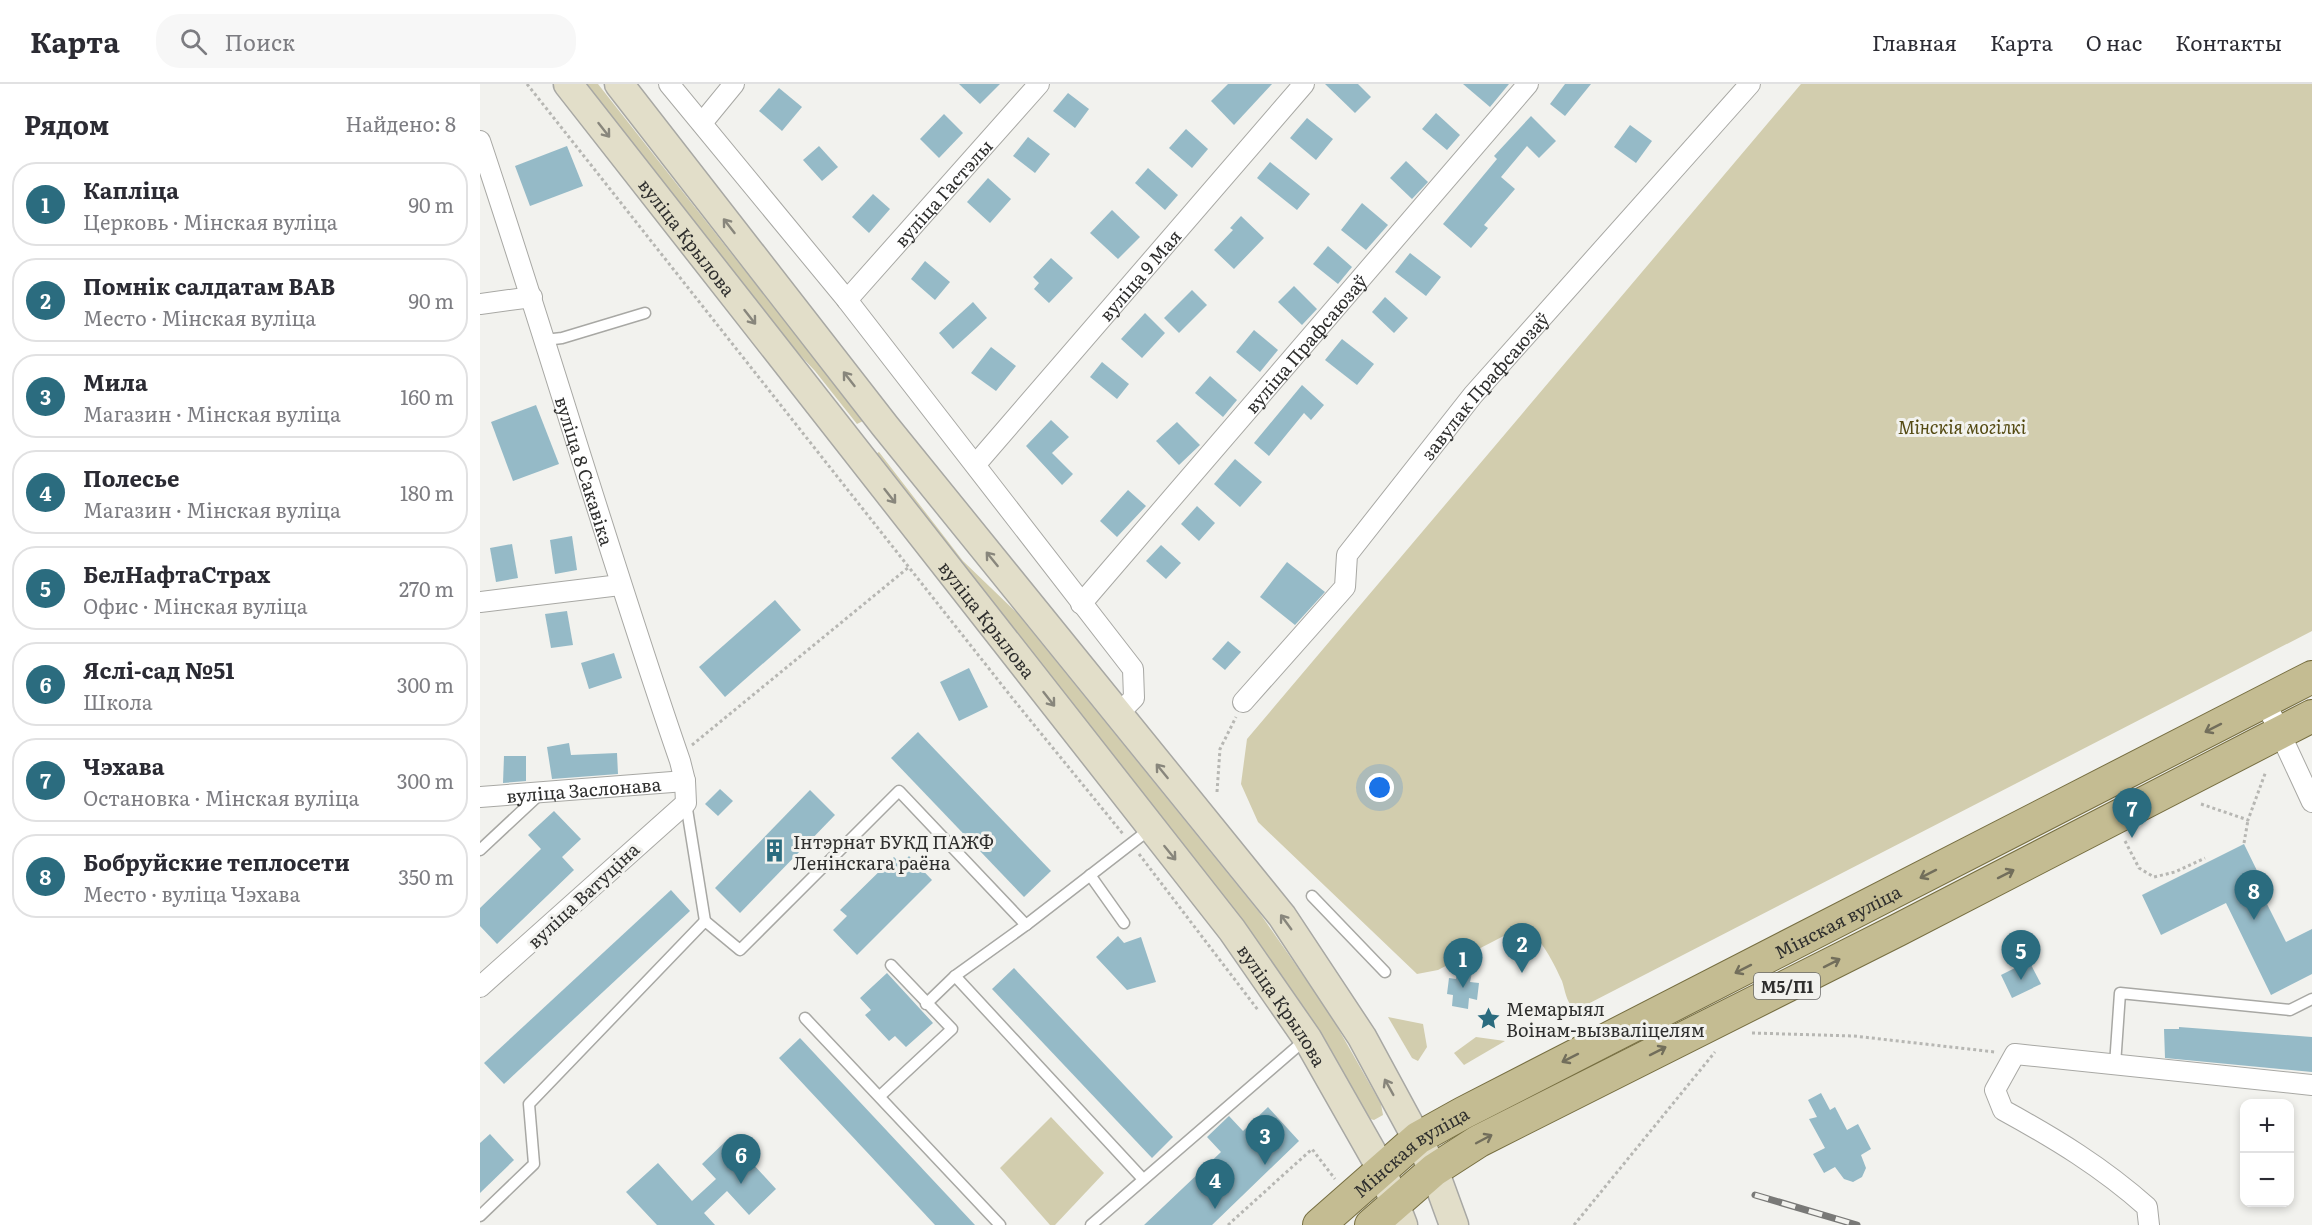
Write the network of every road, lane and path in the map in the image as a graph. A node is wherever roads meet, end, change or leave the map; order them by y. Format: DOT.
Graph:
graph roads {
  1 [pos="527,84"];
  2 [pos="568,84"];
  3 [pos="619,84"];
  4 [pos="669,84"];
  5 [pos="734,84"];
  6 [pos="1039,84"];
  7 [pos="1304,84"];
  8 [pos="1528,84"];
  9 [pos="1750,84"];
  10 [pos="702,123"];
  11 [pos="480,141"];
  12 [pos="532,297"];
  13 [pos="847,300"];
  14 [pos="480,304"];
  15 [pos="645,313"];
  16 [pos="545,340"];
  17 [pos="885,426"];
  18 [pos="854,450"];
  19 [pos="976,464"];
  20 [pos="909,567"];
  21 [pos="620,585"];
  22 [pos="480,602"];
  23 [pos="1082,604"];
  24 [pos="2312,677"];
  25 [pos="2265,701"];
  26 [pos="1243,702"];
  27 [pos="1117,715"];
  28 [pos="2312,716"];
  29 [pos="2280,733"];
  30 [pos="676,752"];
  31 [pos="2266,771"];
  32 [pos="685,781"];
  33 [pos="1217,792"];
  34 [pos="541,793"];
  35 [pos="480,797"];
  36 [pos="2312,802"];
  37 [pos="686,803"];
  38 [pos="2201,804"];
  39 [pos="2248,820"];
  40 [pos="1140,836"];
  41 [pos="2126,841"];
  42 [pos="2244,843"];
  43 [pos="480,850"];
  44 [pos="2205,858"];
  45 [pos="1090,875"];
  46 [pos="1312,896"];
  47 [pos="705,921"];
  48 [pos="1124,923"];
  49 [pos="1026,925"];
  50 [pos="891,965"];
  51 [pos="1385,972"];
  52 [pos="955,976"];
  53 [pos="481,986"];
  54 [pos="2312,999"];
  55 [pos="926,1004"];
  56 [pos="1261,1014"];
  57 [pos="805,1018"];
  58 [pos="1752,1032"];
  59 [pos="1307,1038"];
  60 [pos="1715,1052"];
  61 [pos="2015,1054"];
  62 [pos="2115,1065"];
  63 [pos="2312,1085"];
  64 [pos="880,1096"];
  65 [pos="1418,1138"];
  66 [pos="1382,1170"];
  67 [pos="1434,1170"];
  68 [pos="1142,1178"];
  69 [pos="1337,1182"];
  70 [pos="1400,1214"];
  71 [pos="480,1216"];
  72 [pos="1000,1225"];
  73 [pos="1091,1225"];
  74 [pos="1228,1225"];
  75 [pos="1319,1225"];
  76 [pos="1371,1225"];
  77 [pos="1454,1225"];
  78 [pos="1574,1225"];
  79 [pos="2149,1225"];
  1 -- 20 [label="path"];
  2 -- 18 [label="main road, вуліца Крылова, one-way"];
  17 -- 3 [label="main road, one-way"];
  4 -- 10 [label="street"];
  5 -- 10 [label="street"];
  6 -- 13 [label="street, вуліца Гастэлы"];
  7 -- 19 [label="street, вуліца 9 Мая"];
  8 -- 23 [label="street, вуліца Прафсаюзаў"];
  9 -- 26 [label="street, завулак Прафсаюзаў"];
  10 -- 13 [label="street"];
  11 -- 12 [label="street, вуліца 8 Сакавіка"];
  12 -- 14 [label="street"];
  12 -- 16 [label="street, вуліца 8 Сакавіка"];
  13 -- 19 [label="street"];
  15 -- 16 [label="lane"];
  16 -- 21 [label="street, вуліца 8 Сакавіка"];
  17 -- 18 [label="main road"];
  27 -- 17 [label="main road, one-way"];
  18 -- 40 [label="main road, вуліца Крылова, one-way"];
  19 -- 23 [label="street"];
  20 -- 30 [label="path"];
  20 -- 40 [label="path"];
  21 -- 22 [label="street"];
  21 -- 30 [label="street, вуліца 8 Сакавіка"];
  23 -- 27 [label="street"];
  24 -- 25 [label="main road, Мінская вуліца / М5/П1"];
  25 -- 29 [label="street"];
  25 -- 65 [label="main road, Мінская вуліца / М5/П1, one-way"];
  26 -- 33 [label="path"];
  65 -- 27 [label="main road, one-way"];
  28 -- 29 [label="main road, Мінская вуліца / М5/П1"];
  29 -- 36 [label="street"];
  67 -- 29 [label="main road, Мінская вуліца / М5/П1, one-way"];
  30 -- 32 [label="street, вуліца 8 Сакавіка"];
  31 -- 39 [label="path"];
  32 -- 34 [label="street, вуліца Заслонава"];
  32 -- 37 [label="street, вуліца 8 Сакавіка"];
  34 -- 35 [label="street, вуліца Заслонава"];
  34 -- 43 [label="lane"];
  37 -- 47 [label="lane"];
  37 -- 53 [label="street, вуліца Ватуціна"];
  38 -- 39 [label="path"];
  39 -- 42 [label="path"];
  40 -- 45 [label="lane"];
  40 -- 56 [label="path"];
  40 -- 59 [label="main road, вуліца Крылова, one-way"];
  41 -- 44 [label="path"];
  45 -- 48 [label="lane"];
  45 -- 49 [label="lane"];
  46 -- 51 [label="lane"];
  47 -- 49 [label="lane"];
  47 -- 71 [label="lane"];
  49 -- 52 [label="lane"];
  50 -- 55 [label="lane"];
  52 -- 55 [label="lane"];
  52 -- 68 [label="lane"];
  54 -- 62 [label="lane"];
  55 -- 64 [label="lane"];
  57 -- 64 [label="lane"];
  58 -- 61 [label="path"];
  59 -- 66 [label="main road, вуліца Крылова"];
  59 -- 68 [label="lane"];
  60 -- 78 [label="path"];
  61 -- 62 [label="street"];
  61 -- 79 [label="street"];
  62 -- 63 [label="street"];
  64 -- 72 [label="lane"];
  65 -- 66 [label="main road, Мінская вуліца / М5/П1"];
  65 -- 67 [label="main road"];
  66 -- 70 [label="main road, вуліца Крылова"];
  66 -- 75 [label="main road, Мінская вуліца / М5/П1"];
  67 -- 70 [label="main road, Мінская вуліца / М5/П1"];
  67 -- 77 [label="main road"];
  68 -- 73 [label="lane"];
  69 -- 74 [label="path"];
  70 -- 76 [label="main road, Мінская вуліца / М5/П1"];
}
